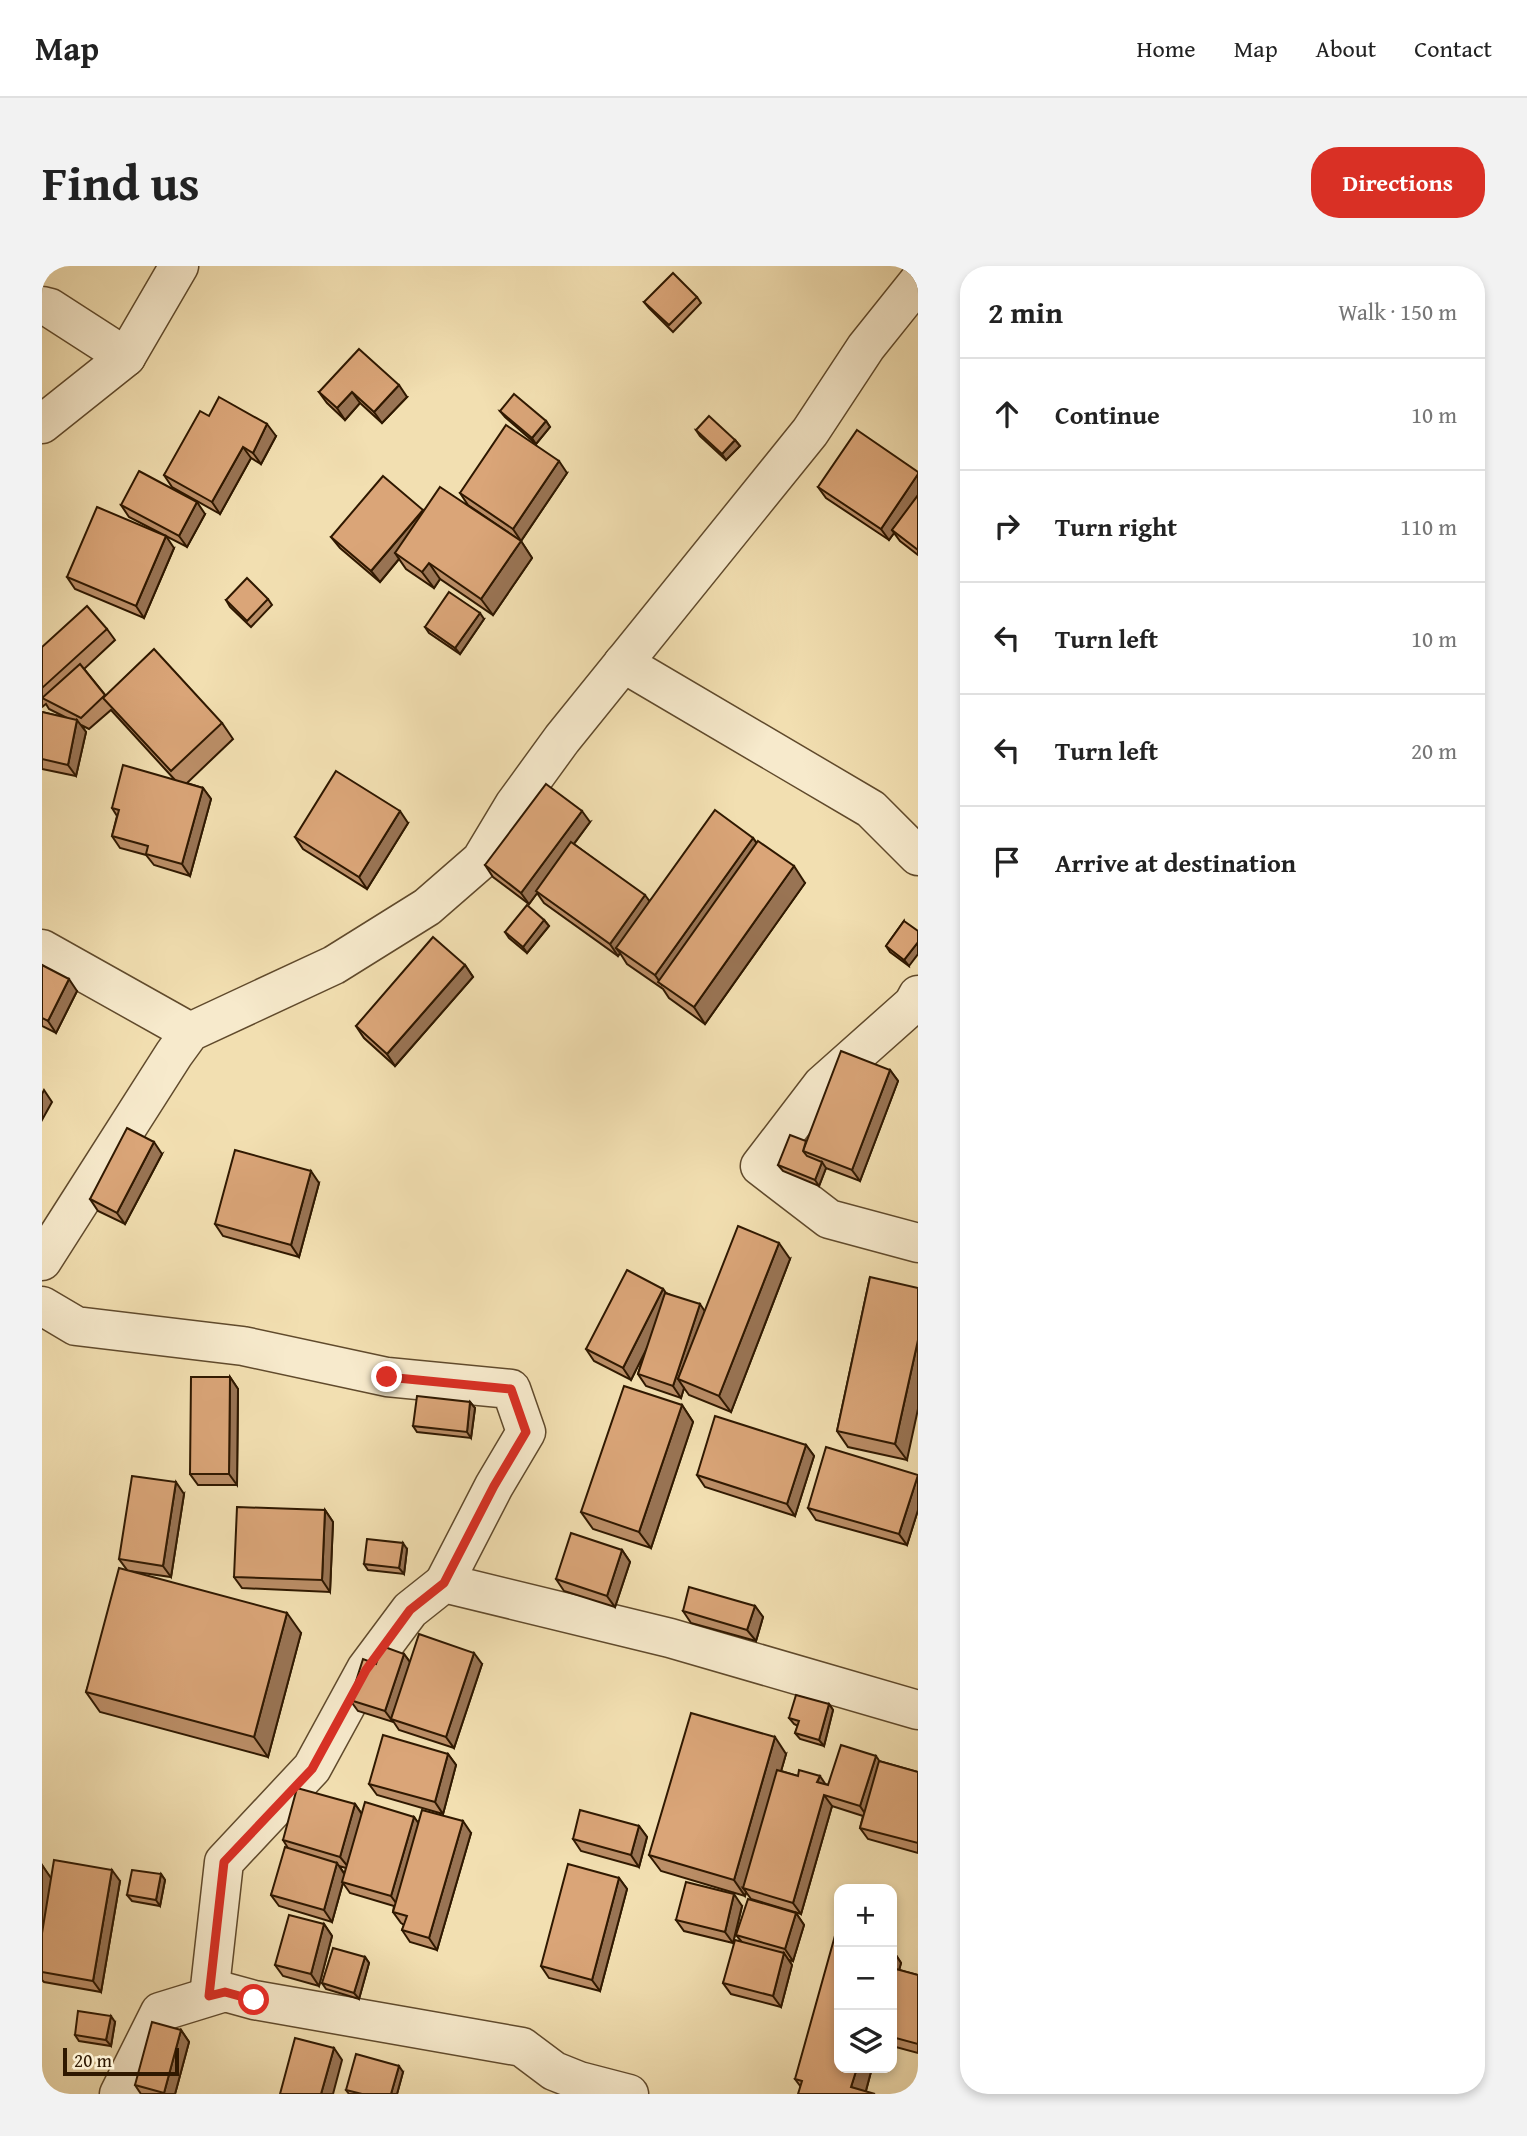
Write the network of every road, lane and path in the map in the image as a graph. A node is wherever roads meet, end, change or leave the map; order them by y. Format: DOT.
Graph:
graph roads {
  1 [pos="179,266"];
  2 [pos="918,282"];
  3 [pos="42,306"];
  4 [pos="126,357"];
  5 [pos="42,424"];
  6 [pos="623,663"];
  7 [pos="918,856"];
  8 [pos="42,949"];
  9 [pos="918,995"];
  10 [pos="190,1032"];
  11 [pos="918,1244"];
  12 [pos="42,1261"];
  13 [pos="42,1306"];
  14 [pos="444,1583"];
  15 [pos="918,1710"];
  16 [pos="209,1996"];
  17 [pos="119,2094"];
  18 [pos="629,2094"];
  1 -- 4 [label="street"];
  2 -- 6 [label="street"];
  3 -- 4 [label="street"];
  4 -- 5 [label="street"];
  6 -- 7 [label="street"];
  6 -- 10 [label="street"];
  8 -- 10 [label="street"];
  9 -- 11 [label="street"];
  10 -- 12 [label="street"];
  13 -- 14 [label="street"];
  14 -- 15 [label="street"];
  14 -- 16 [label="street"];
  16 -- 17 [label="street"];
  16 -- 18 [label="street"];
}
